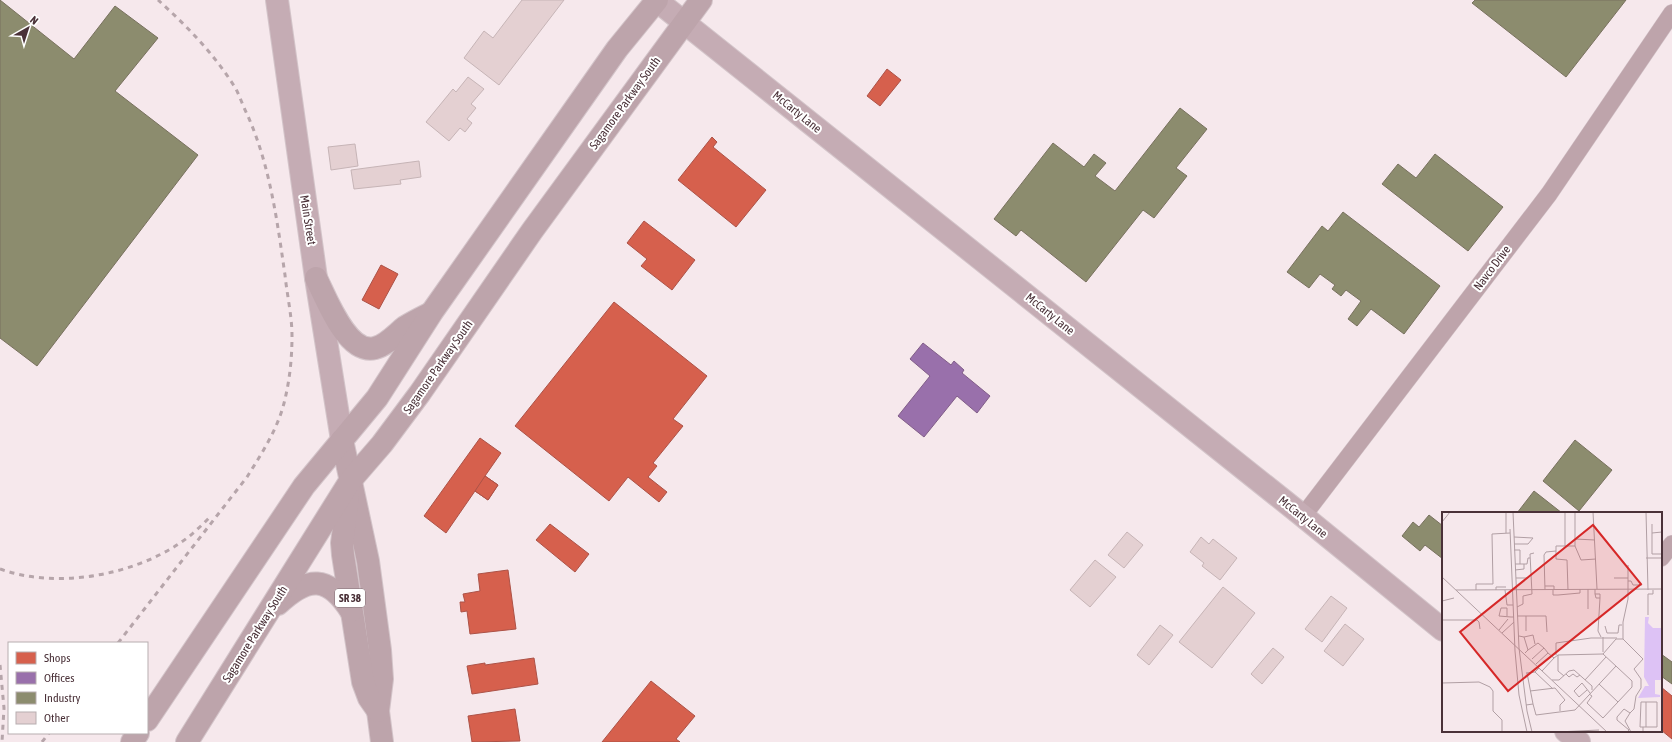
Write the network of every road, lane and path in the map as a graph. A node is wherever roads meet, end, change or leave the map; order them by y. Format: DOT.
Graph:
graph roads {
  1 [pos="277,0"];
  2 [pos="657,0"];
  3 [pos="701,0"];
  4 [pos="1672,13"];
  5 [pos="684,22"];
  6 [pos="316,278"];
  7 [pos="432,312"];
  8 [pos="342,440"];
  9 [pos="350,482"];
  10 [pos="1303,516"];
  11 [pos="1672,544"];
  12 [pos="1662,557"];
  13 [pos="352,612"];
  14 [pos="266,615"];
  15 [pos="1442,629"];
  16 [pos="378,711"];
  17 [pos="148,719"];
  18 [pos="1567,732"];
  19 [pos="187,742"];
  20 [pos="382,742"];
  21 [pos="1579,742"];
  1 -- 6 [label="main road, Main Street"];
  2 -- 5 [label="main road, McCarty Lane"];
  2 -- 7 [label="main road"];
  3 -- 5 [label="main road, Sagamore Parkway South"];
  4 -- 10 [label="street, Navco Drive"];
  5 -- 9 [label="main road, Sagamore Parkway South"];
  5 -- 10 [label="main road, McCarty Lane"];
  6 -- 7 [label="main road"];
  6 -- 8 [label="main road, Main Street"];
  7 -- 8 [label="main road"];
  8 -- 9 [label="main road, SR 38"];
  8 -- 17 [label="main road"];
  9 -- 13 [label="main road, SR 38"];
  9 -- 14 [label="main road, Sagamore Parkway South"];
  9 -- 16 [label="main road, SR 38"];
  10 -- 15 [label="main road, McCarty Lane"];
  11 -- 12 [label="street"];
  13 -- 14 [label="main road"];
  13 -- 16 [label="main road, SR 38"];
  14 -- 19 [label="main road, Sagamore Parkway South"];
  16 -- 20 [label="main road, SR 38"];
  18 -- 21 [label="main road"];
}
